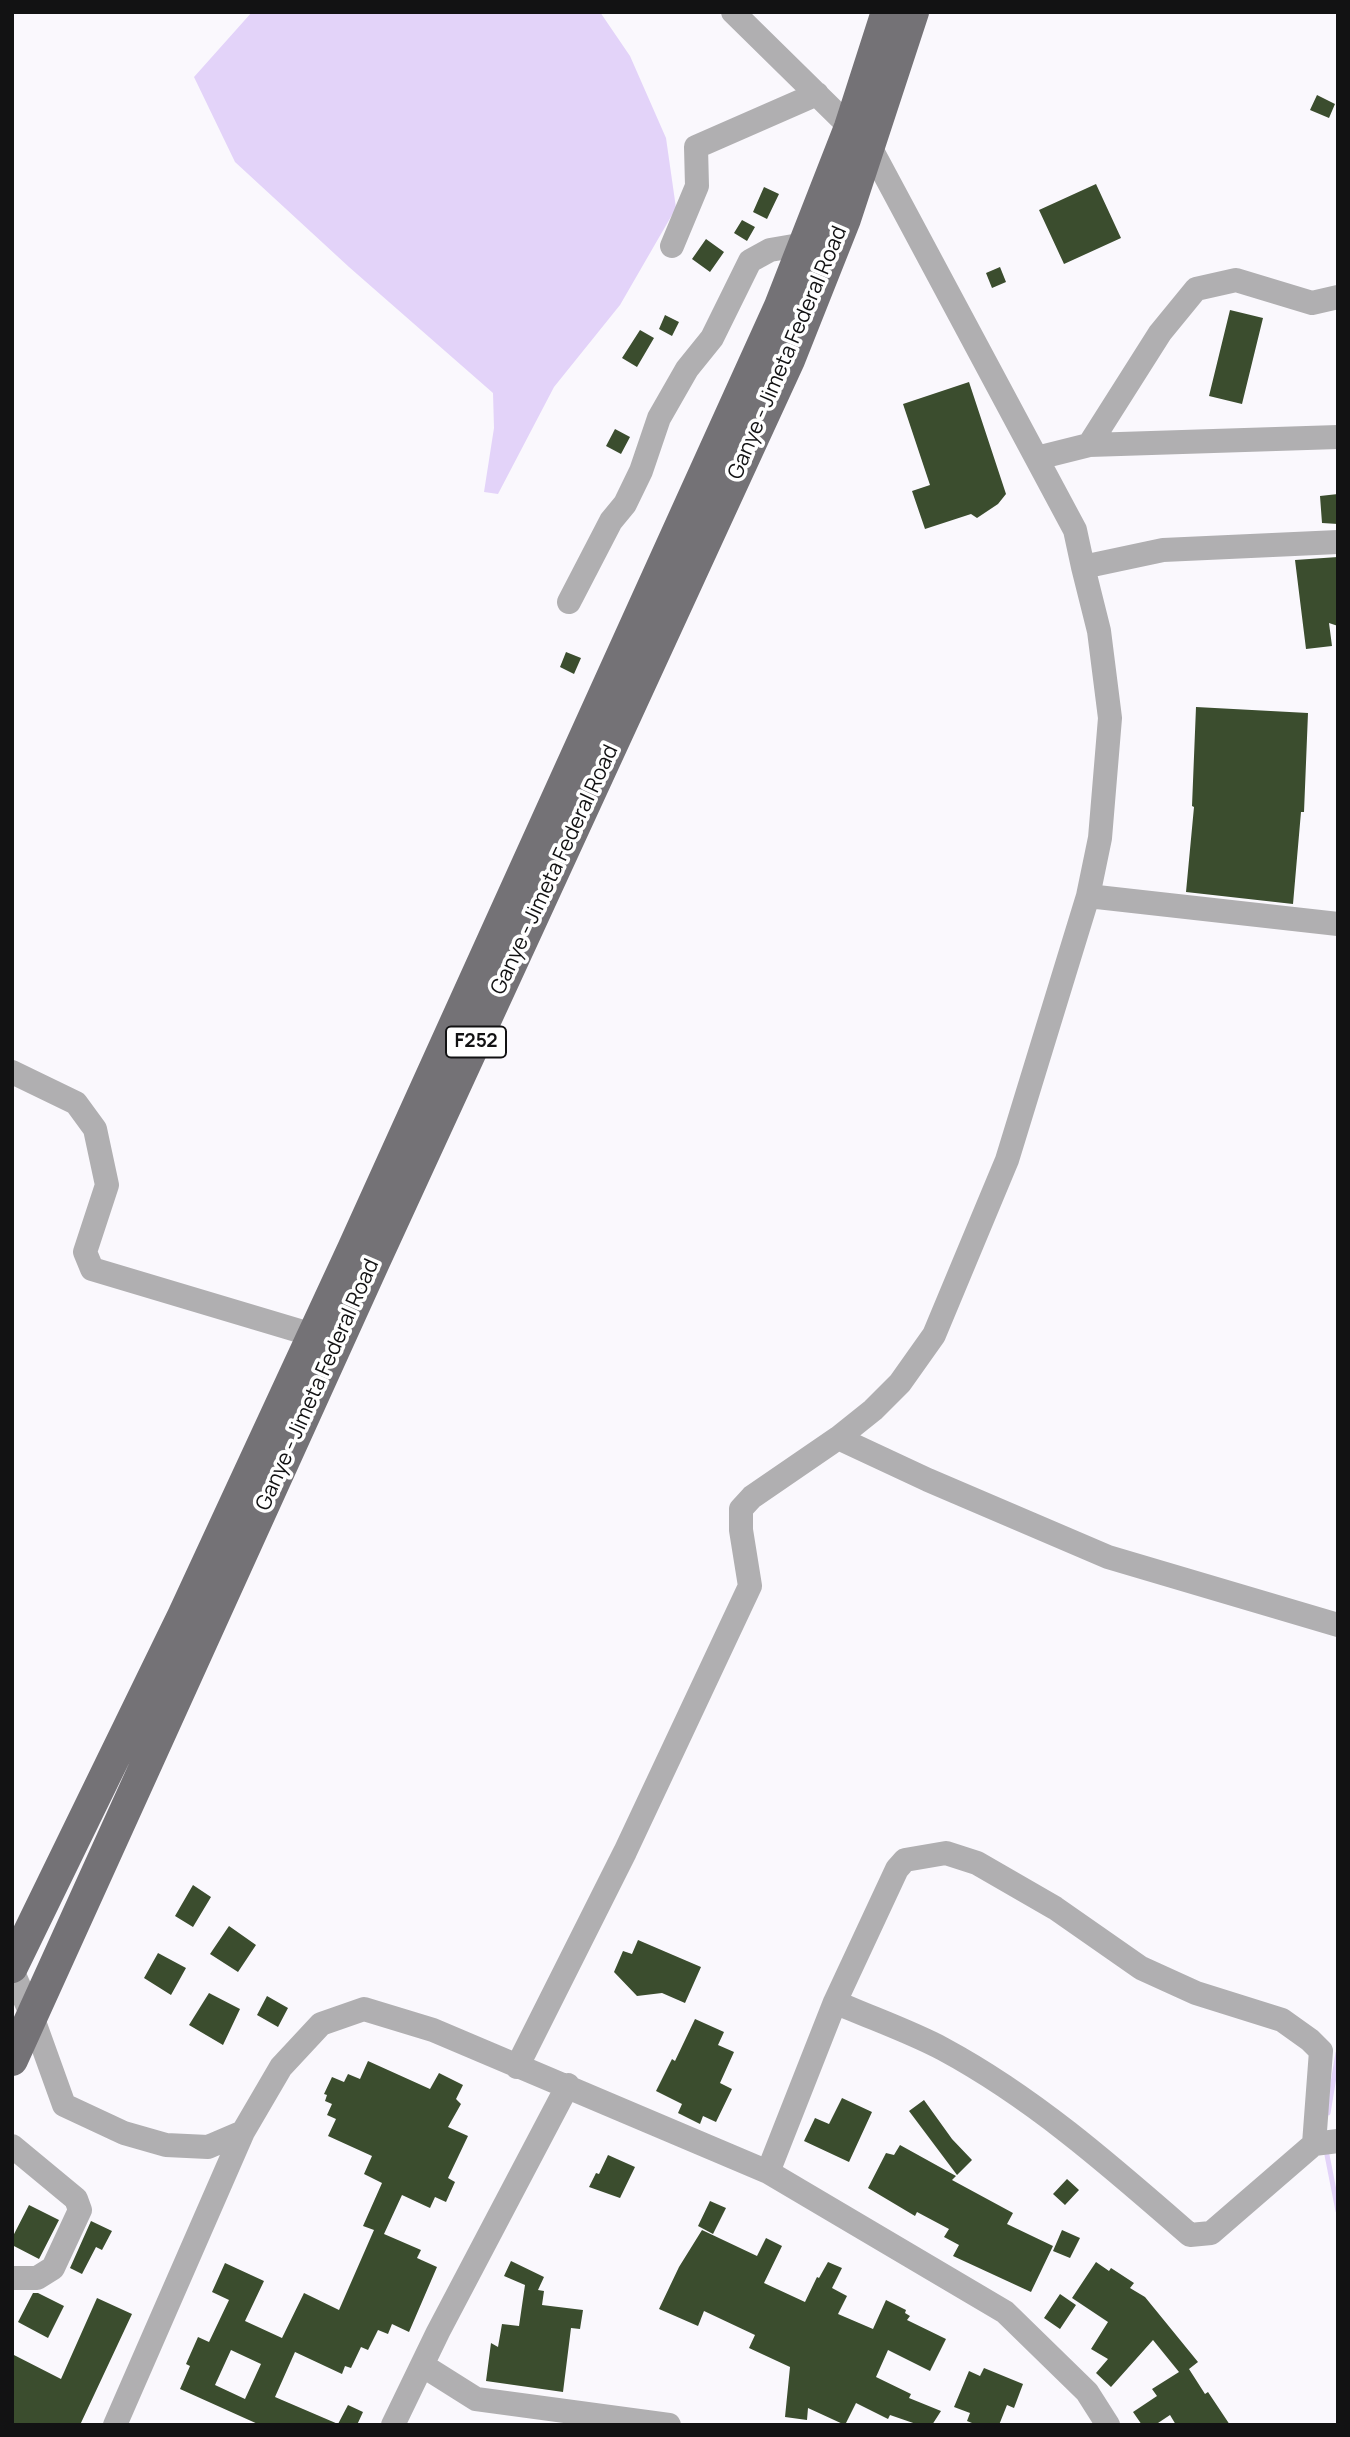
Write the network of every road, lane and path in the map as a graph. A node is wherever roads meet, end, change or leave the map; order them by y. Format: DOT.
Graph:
graph roads {
  1 [pos="733,12"];
  2 [pos="887,12"];
  3 [pos="913,12"];
  4 [pos="817,94"];
  5 [pos="860,137"];
  6 [pos="805,244"];
  7 [pos="671,246"];
  8 [pos="1338,298"];
  9 [pos="1338,437"];
  10 [pos="1088,445"];
  11 [pos="1037,458"];
  12 [pos="1338,542"];
  13 [pos="1083,567"];
  14 [pos="569,602"];
  15 [pos="1087,896"];
  16 [pos="1338,924"];
  17 [pos="12,1072"];
  18 [pos="313,1335"];
  19 [pos="838,1438"];
  20 [pos="1338,1625"];
  21 [pos="12,1969"];
  22 [pos="835,2003"];
  23 [pos="32,2016"];
  24 [pos="12,2060"];
  25 [pos="517,2067"];
  26 [pos="568,2085"];
  27 [pos="243,2132"];
  28 [pos="1326,2142"];
  29 [pos="12,2146"];
  30 [pos="768,2172"];
  31 [pos="12,2278"];
  32 [pos="422,2365"];
  33 [pos="115,2425"];
  34 [pos="393,2425"];
  35 [pos="668,2425"];
  36 [pos="1108,2425"];
  1 -- 4 [label="street"];
  2 -- 5 [label="main road, Ganye - Jimeta Federal Road / F252"];
  3 -- 5 [label="main road, Ganye - Jimeta Federal Road / F252"];
  4 -- 5 [label="street"];
  4 -- 7 [label="street"];
  5 -- 6 [label="main road, Ganye - Jimeta Federal Road / F252"];
  5 -- 11 [label="street"];
  5 -- 23 [label="main road, Ganye - Jimeta Federal Road / F252"];
  6 -- 14 [label="street"];
  6 -- 18 [label="main road, Ganye - Jimeta Federal Road / F252"];
  8 -- 10 [label="street"];
  9 -- 10 [label="street"];
  10 -- 11 [label="street"];
  11 -- 13 [label="street"];
  12 -- 13 [label="street"];
  13 -- 15 [label="street"];
  15 -- 16 [label="street"];
  15 -- 19 [label="street"];
  17 -- 18 [label="street"];
  18 -- 21 [label="main road, Ganye - Jimeta Federal Road / F252"];
  19 -- 20 [label="street"];
  19 -- 25 [label="street"];
  21 -- 23 [label="street"];
  22 -- 28 [label="street"];
  22 -- 28 [label="street"];
  22 -- 30 [label="street"];
  23 -- 24 [label="main road, Ganye - Jimeta Federal Road / F252"];
  23 -- 27 [label="street"];
  25 -- 26 [label="street"];
  25 -- 27 [label="street"];
  26 -- 30 [label="street"];
  26 -- 32 [label="street"];
  27 -- 33 [label="street"];
  29 -- 31 [label="street"];
  30 -- 36 [label="street"];
  32 -- 34 [label="street"];
  32 -- 35 [label="street"];
}
